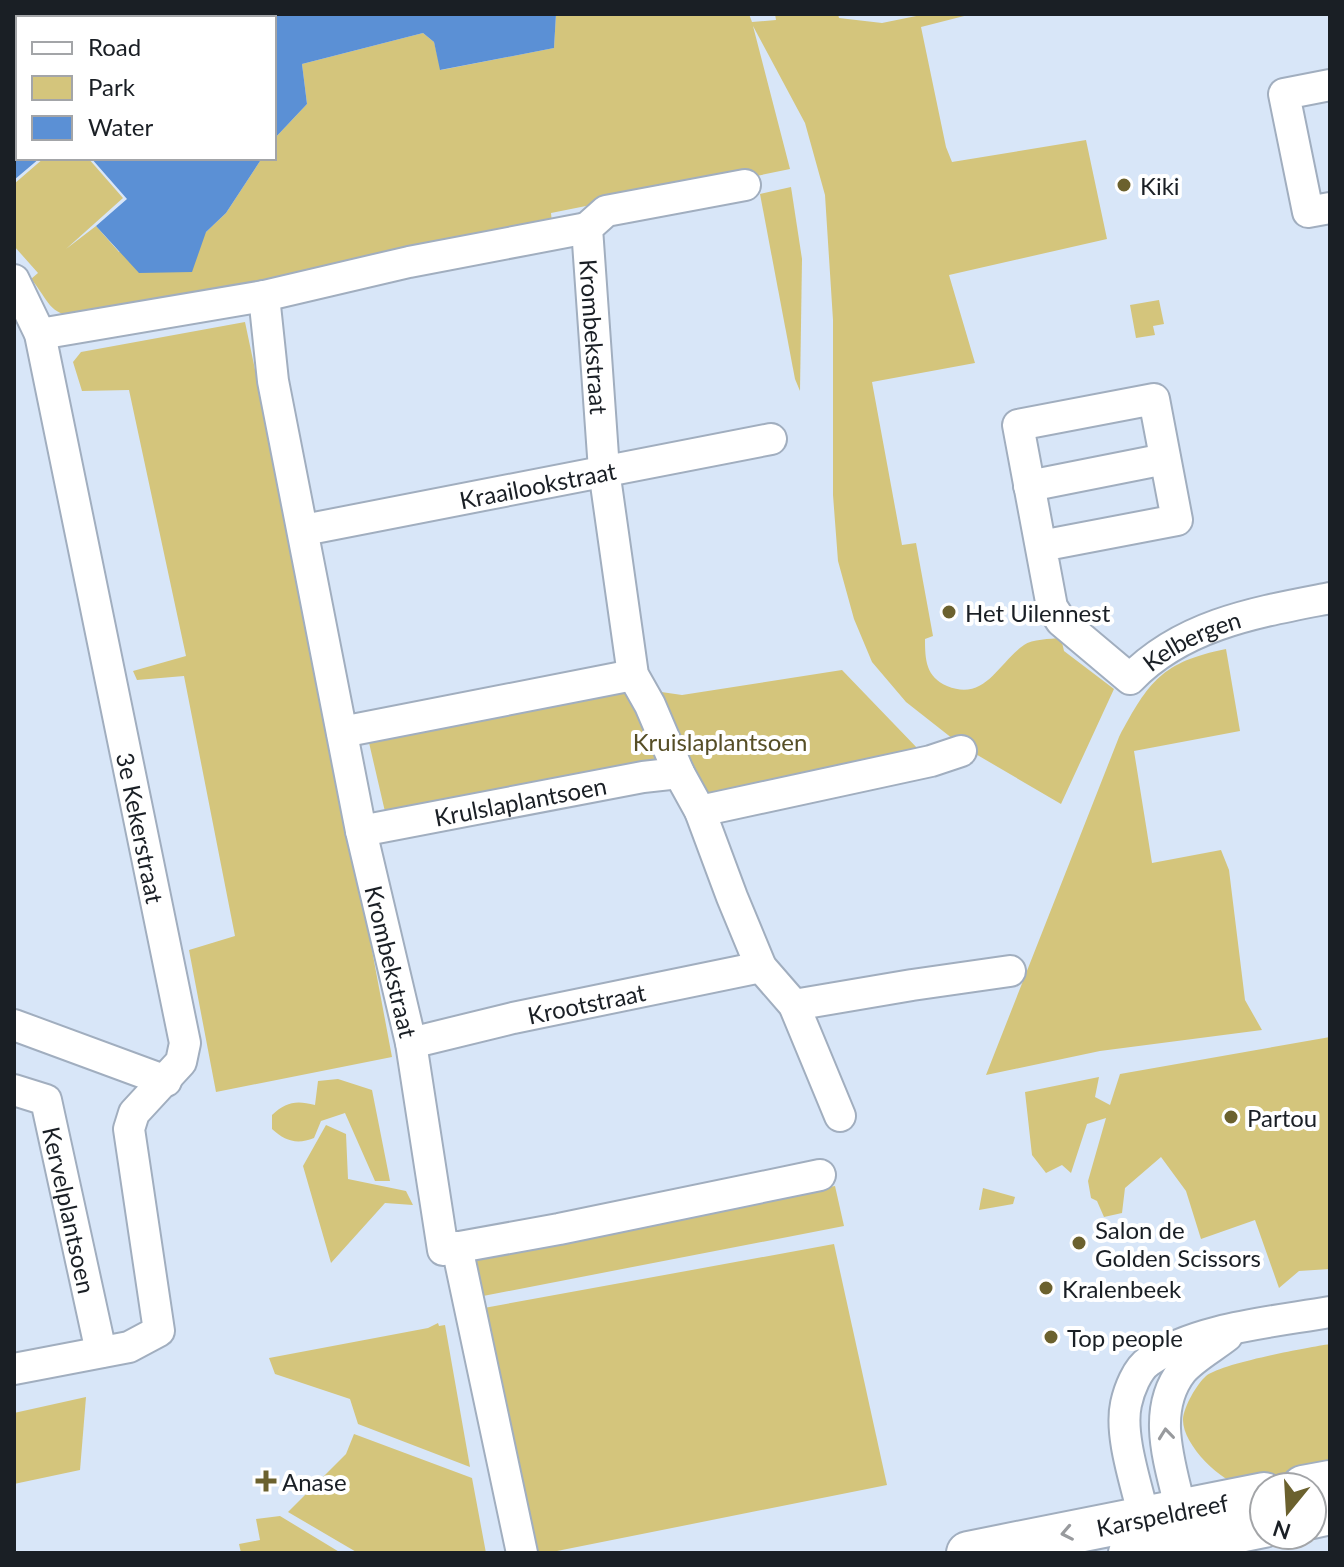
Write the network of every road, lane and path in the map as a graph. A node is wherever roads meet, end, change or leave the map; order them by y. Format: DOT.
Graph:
graph roads {
  1 [pos="1330,85"];
  2 [pos="745,185"];
  3 [pos="1330,208"];
  4 [pos="587,228"];
  5 [pos="14,280"];
  6 [pos="264,296"];
  7 [pos="40,334"];
  8 [pos="771,439"];
  9 [pos="1165,459"];
  10 [pos="604,470"];
  11 [pos="1029,486"];
  12 [pos="304,530"];
  13 [pos="1041,546"];
  14 [pos="1330,598"];
  15 [pos="633,675"];
  16 [pos="342,732"];
  17 [pos="961,751"];
  18 [pos="679,773"];
  19 [pos="700,811"];
  20 [pos="361,831"];
  21 [pos="761,967"];
  22 [pos="1010,971"];
  23 [pos="794,1005"];
  24 [pos="14,1025"];
  25 [pos="411,1043"];
  26 [pos="166,1081"];
  27 [pos="14,1090"];
  28 [pos="840,1116"];
  29 [pos="820,1175"];
  30 [pos="457,1247"];
  31 [pos="1330,1312"];
  32 [pos="115,1349"];
  33 [pos="14,1369"];
  34 [pos="1248,1501"];
  35 [pos="1248,1528"];
  36 [pos="1162,1540"];
  37 [pos="522,1553"];
  38 [pos="968,1553"];
  1 -- 3 [label="street"];
  2 -- 4 [label="street, Krombekstraat"];
  4 -- 6 [label="street, Krombekstraat"];
  4 -- 10 [label="street, Krombekstraat"];
  5 -- 7 [label="street, 3e Kekerstraat"];
  6 -- 7 [label="street, Krombekstraat"];
  6 -- 12 [label="street, Krombekstraat"];
  7 -- 26 [label="street, 3e Kekerstraat"];
  8 -- 10 [label="street, Kraailookstraat"];
  9 -- 11 [label="street"];
  9 -- 11 [label="street, Kelbergen"];
  9 -- 13 [label="street, Kelbergen"];
  10 -- 12 [label="street, Kraailookstraat"];
  10 -- 15 [label="street, Krombekstraat"];
  11 -- 13 [label="street, Kelbergen"];
  12 -- 16 [label="street, Krombekstraat"];
  13 -- 14 [label="street, Kelbergen"];
  15 -- 16 [label="street"];
  15 -- 18 [label="street, Krombekstraat"];
  16 -- 20 [label="street, Krombekstraat"];
  17 -- 19 [label="street"];
  18 -- 19 [label="street, Krombekstraat"];
  18 -- 20 [label="street, Krulslaplantsoen"];
  19 -- 21 [label="street, Krombekstraat"];
  20 -- 25 [label="street, Krombekstraat"];
  21 -- 23 [label="street, Krombekstraat"];
  21 -- 25 [label="street, Krootstraat"];
  22 -- 23 [label="street"];
  23 -- 28 [label="street, Krombekstraat"];
  24 -- 26 [label="street"];
  25 -- 30 [label="street, Krombekstraat"];
  26 -- 32 [label="street, 3e Kekerstraat"];
  27 -- 32 [label="street, Kervelplantsoen"];
  29 -- 30 [label="street"];
  30 -- 37 [label="street"];
  31 -- 36 [label="street"];
  32 -- 33 [label="street"];
  34 -- 36 [label="street, Karspeldreef"];
  35 -- 36 [label="street, Karspeldreef"];
  36 -- 38 [label="street, Karspeldreef, one-way"];
}
